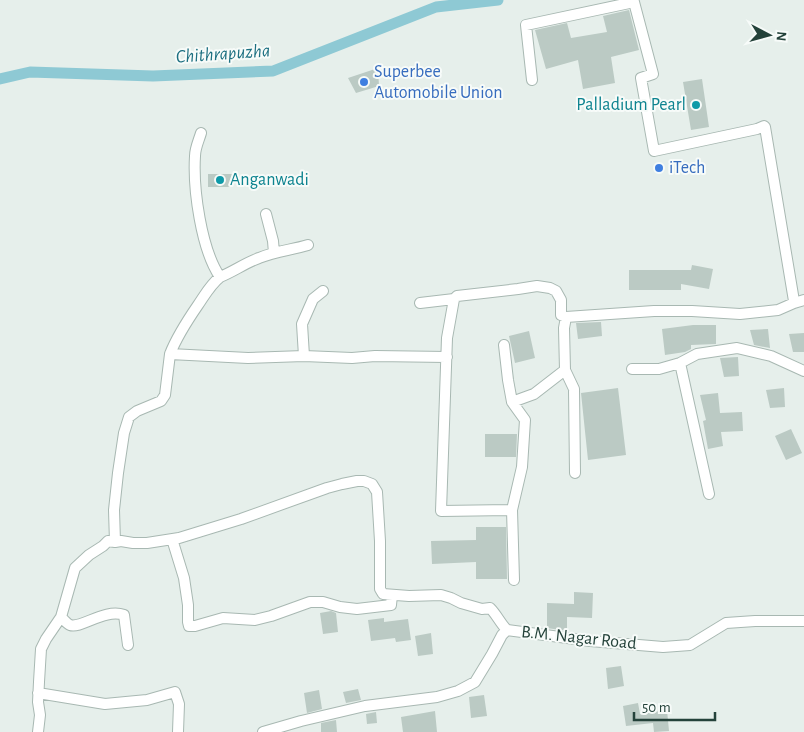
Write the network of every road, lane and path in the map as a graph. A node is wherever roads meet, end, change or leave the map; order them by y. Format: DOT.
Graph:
graph roads {
  1 [pos="532,80"];
  2 [pos="202,133"];
  3 [pos="266,214"];
  4 [pos="308,245"];
  5 [pos="274,253"];
  6 [pos="220,277"];
  7 [pos="322,291"];
  8 [pos="454,299"];
  9 [pos="799,302"];
  10 [pos="420,303"];
  11 [pos="566,317"];
  12 [pos="504,345"];
  13 [pos="170,354"];
  14 [pos="304,356"];
  15 [pos="447,357"];
  16 [pos="680,363"];
  17 [pos="632,369"];
  18 [pos="565,370"];
  19 [pos="804,371"];
  20 [pos="512,402"];
  21 [pos="575,473"];
  22 [pos="709,494"];
  23 [pos="512,510"];
  24 [pos="172,539"];
  25 [pos="115,542"];
  26 [pos="514,580"];
  27 [pos="392,595"];
  28 [pos="61,617"];
  29 [pos="804,621"];
  30 [pos="507,630"];
  31 [pos="128,645"];
  32 [pos="38,693"];
  33 [pos="38,732"];
  34 [pos="178,732"];
  35 [pos="262,732"];
  1 -- 9 [label="street"];
  2 -- 6 [label="street"];
  3 -- 5 [label="street"];
  4 -- 5 [label="street"];
  5 -- 6 [label="street"];
  6 -- 13 [label="street"];
  7 -- 14 [label="street"];
  8 -- 10 [label="street"];
  8 -- 11 [label="street"];
  8 -- 15 [label="street"];
  9 -- 11 [label="street"];
  11 -- 18 [label="street"];
  12 -- 20 [label="street"];
  13 -- 14 [label="street"];
  13 -- 25 [label="street"];
  14 -- 15 [label="street"];
  15 -- 23 [label="street"];
  16 -- 17 [label="street"];
  16 -- 19 [label="street"];
  16 -- 22 [label="street"];
  18 -- 20 [label="street"];
  18 -- 21 [label="street"];
  20 -- 23 [label="street"];
  23 -- 26 [label="street"];
  24 -- 25 [label="street"];
  24 -- 27 [label="street"];
  24 -- 27 [label="street"];
  25 -- 28 [label="street"];
  27 -- 30 [label="street"];
  28 -- 31 [label="street"];
  28 -- 32 [label="street"];
  29 -- 30 [label="street, B.M. Nagar Road"];
  30 -- 35 [label="street, B.M. Nagar Road"];
  32 -- 33 [label="street"];
  32 -- 34 [label="street"];
}
